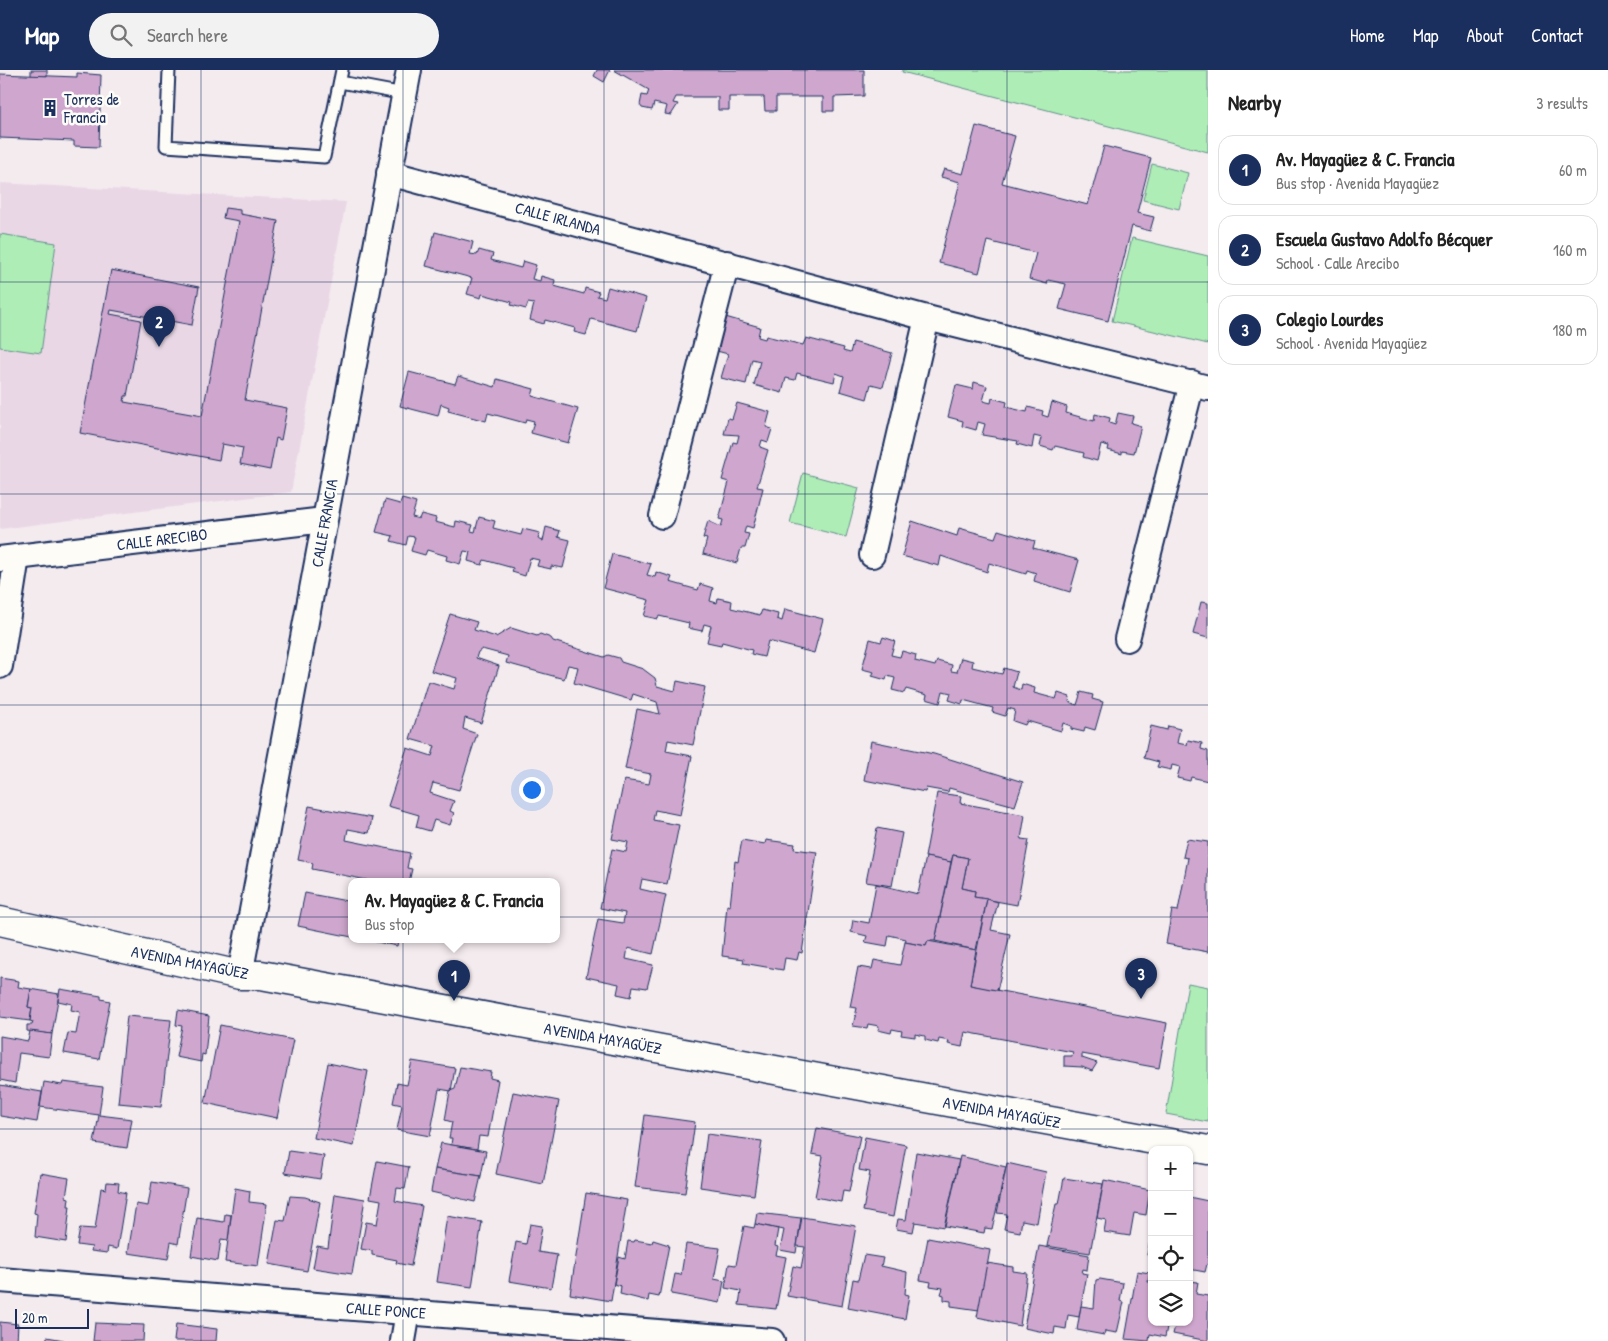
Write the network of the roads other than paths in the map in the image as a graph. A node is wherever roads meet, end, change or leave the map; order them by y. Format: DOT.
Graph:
graph roads {
  1 [pos="170,70"];
  2 [pos="409,70"];
  3 [pos="341,76"];
  4 [pos="404,94"];
  5 [pos="389,173"];
  6 [pos="727,263"];
  7 [pos="927,318"];
  8 [pos="1200,386"];
  9 [pos="662,516"];
  10 [pos="324,520"];
  11 [pos="872,554"];
  12 [pos="9,558"];
  13 [pos="1127,639"];
  14 [pos="0,666"];
  15 [pos="0,921"];
  16 [pos="240,975"];
  17 [pos="1208,1150"];
  18 [pos="0,1280"];
  19 [pos="408,1312"];
  20 [pos="404,1341"];
  21 [pos="772,1341"];
  1 -- 3 [label="lane"];
  2 -- 4 [label="street, CALLE FRANCIA"];
  3 -- 4 [label="lane"];
  4 -- 5 [label="street, CALLE FRANCIA"];
  5 -- 6 [label="street, CALLE IRLANDA"];
  5 -- 10 [label="street, CALLE FRANCIA"];
  6 -- 7 [label="street, CALLE IRLANDA"];
  6 -- 9 [label="street"];
  7 -- 8 [label="street, CALLE IRLANDA"];
  7 -- 11 [label="street"];
  8 -- 13 [label="street"];
  10 -- 12 [label="street, CALLE ARECIBO"];
  10 -- 16 [label="street, CALLE FRANCIA"];
  12 -- 14 [label="street"];
  15 -- 16 [label="street, AVENIDA MAYAGÜEZ"];
  16 -- 17 [label="street, AVENIDA MAYAGÜEZ"];
  18 -- 19 [label="street, CALLE PONCE"];
  19 -- 20 [label="street"];
  19 -- 21 [label="street, CALLE PONCE"];
}
